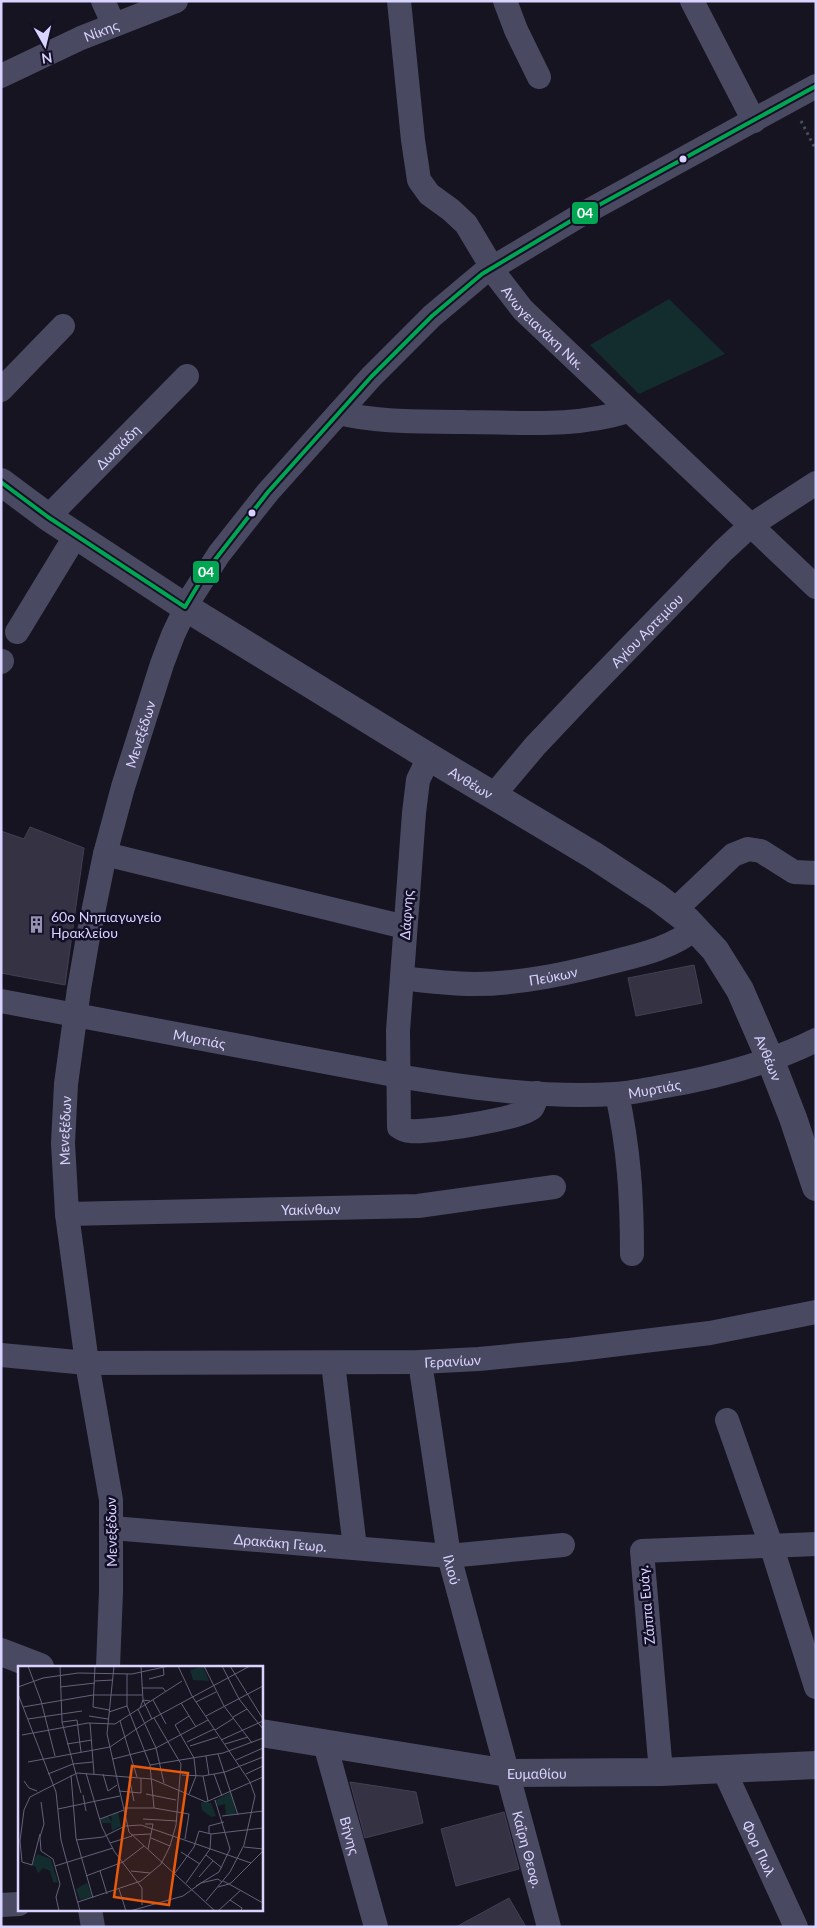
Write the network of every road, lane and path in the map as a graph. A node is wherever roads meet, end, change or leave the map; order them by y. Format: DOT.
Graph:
graph roads {
  1 [pos="104,1"];
  2 [pos="176,1"];
  3 [pos="400,1"];
  4 [pos="505,1"];
  5 [pos="692,1"];
  6 [pos="114,24"];
  7 [pos="1,76"];
  8 [pos="539,77"];
  9 [pos="816,86"];
  10 [pos="790,101"];
  11 [pos="754,121"];
  12 [pos="816,150"];
  13 [pos="492,267"];
  14 [pos="63,326"];
  15 [pos="187,376"];
  16 [pos="1,390"];
  17 [pos="628,411"];
  18 [pos="339,413"];
  19 [pos="1,482"];
  20 [pos="816,483"];
  21 [pos="48,517"];
  22 [pos="750,526"];
  23 [pos="76,535"];
  24 [pos="816,586"];
  25 [pos="185,607"];
  26 [pos="17,632"];
  27 [pos="429,757"];
  28 [pos="493,796"];
  29 [pos="105,854"];
  30 [pos="816,873"];
  31 [pos="675,910"];
  32 [pos="406,928"];
  33 [pos="696,928"];
  34 [pos="402,978"];
  35 [pos="1,1001"];
  36 [pos="76,1014"];
  37 [pos="816,1040"];
  38 [pos="770,1059"];
  39 [pos="398,1076"];
  40 [pos="537,1093"];
  41 [pos="617,1094"];
  42 [pos="554,1187"];
  43 [pos="816,1187"];
  44 [pos="67,1214"];
  45 [pos="632,1254"];
  46 [pos="816,1312"];
  47 [pos="1,1354"];
  48 [pos="420,1362"];
  49 [pos="87,1363"];
  50 [pos="333,1364"];
  51 [pos="727,1420"];
  52 [pos="112,1528"];
  53 [pos="563,1544"];
  54 [pos="816,1544"];
  55 [pos="771,1545"];
  56 [pos="355,1548"];
  57 [pos="449,1556"];
  58 [pos="1,1652"];
  59 [pos="37,1666"];
  60 [pos="108,1666"];
  61 [pos="816,1688"];
  62 [pos="262,1734"];
  63 [pos="325,1744"];
  64 [pos="816,1765"];
  65 [pos="723,1768"];
  66 [pos="508,1772"];
  67 [pos="661,1772"];
  68 [pos="18,1904"];
  69 [pos="1,1906"];
  70 [pos="90,1910"];
  71 [pos="93,1927"];
  72 [pos="376,1927"];
  73 [pos="548,1927"];
  74 [pos="796,1927"];
  1 -- 6 [label="street"];
  2 -- 6 [label="street, Νίκης"];
  3 -- 13 [label="street, Ανωγειανάκη Νικ."];
  4 -- 8 [label="street"];
  5 -- 11 [label="street"];
  6 -- 7 [label="street, Νίκης"];
  9 -- 10 [label="street, Μενεξέδων"];
  10 -- 11 [label="street, Μενεξέδων"];
  10 -- 12 [label="path"];
  11 -- 13 [label="street, Μενεξέδων"];
  13 -- 17 [label="street, Ανωγειανάκη Νικ."];
  13 -- 18 [label="street, Μενεξέδων"];
  14 -- 16 [label="street"];
  15 -- 21 [label="street, Δωσιάδη"];
  17 -- 18 [label="street"];
  17 -- 22 [label="street, Ανωγειανάκη Νικ."];
  18 -- 25 [label="street, Μενεξέδων"];
  19 -- 21 [label="street, Ανθέων"];
  20 -- 22 [label="street, Αγίου Αρτεμίου"];
  21 -- 23 [label="street, Ανθέων"];
  22 -- 24 [label="street, Ανωγειανάκη Νικ."];
  22 -- 28 [label="street, Αγίου Αρτεμίου"];
  23 -- 25 [label="street, Ανθέων"];
  23 -- 26 [label="street"];
  25 -- 27 [label="street, Ανθέων"];
  25 -- 29 [label="street, Μενεξέδων"];
  27 -- 28 [label="street, Ανθέων"];
  27 -- 32 [label="street, Δάφνης"];
  28 -- 31 [label="street, Ανθέων"];
  29 -- 32 [label="street"];
  29 -- 36 [label="street, Μενεξέδων"];
  30 -- 31 [label="street"];
  31 -- 33 [label="street, Ανθέων"];
  32 -- 34 [label="street, Δάφνης"];
  33 -- 34 [label="street, Πεύκων"];
  33 -- 38 [label="street, Ανθέων"];
  34 -- 39 [label="street, Δάφνης"];
  35 -- 36 [label="street, Μυρτιάς"];
  36 -- 39 [label="street, Μυρτιάς"];
  36 -- 44 [label="street, Μενεξέδων"];
  37 -- 38 [label="street, Μυρτιάς"];
  38 -- 41 [label="street, Μυρτιάς"];
  38 -- 43 [label="street, Ανθέων"];
  39 -- 40 [label="street, Μυρτιάς"];
  39 -- 40 [label="street"];
  40 -- 41 [label="street, Μυρτιάς"];
  41 -- 45 [label="street"];
  42 -- 44 [label="street, Υακίνθων"];
  44 -- 49 [label="street, Μενεξέδων"];
  46 -- 48 [label="street, Γερανίων"];
  47 -- 49 [label="street, Γερανίων"];
  48 -- 50 [label="street, Γερανίων"];
  48 -- 57 [label="street, Ιλιού"];
  49 -- 50 [label="street, Γερανίων"];
  49 -- 52 [label="street, Μενεξέδων"];
  50 -- 56 [label="street"];
  51 -- 55 [label="street"];
  52 -- 56 [label="street, Δρακάκη Γεωρ."];
  52 -- 60 [label="street, Μενεξέδων"];
  53 -- 57 [label="street, Δρακάκη Γεωρ."];
  54 -- 55 [label="street, Ζάππα Ευάγ."];
  55 -- 61 [label="street"];
  55 -- 67 [label="street, Ζάππα Ευάγ."];
  56 -- 57 [label="street, Δρακάκη Γεωρ."];
  57 -- 66 [label="street, Ιλιού"];
  58 -- 59 [label="street"];
  62 -- 63 [label="street, Ευμαθίου"];
  63 -- 66 [label="street, Ευμαθίου"];
  63 -- 72 [label="street, Βήνης"];
  64 -- 65 [label="street, Ευμαθίου"];
  65 -- 67 [label="street, Ευμαθίου"];
  65 -- 74 [label="street, Φορ Πωλ"];
  66 -- 67 [label="street, Ευμαθίου"];
  66 -- 73 [label="street, Καΐρη Θεοφ."];
  68 -- 69 [label="street"];
  70 -- 71 [label="street"];
}
